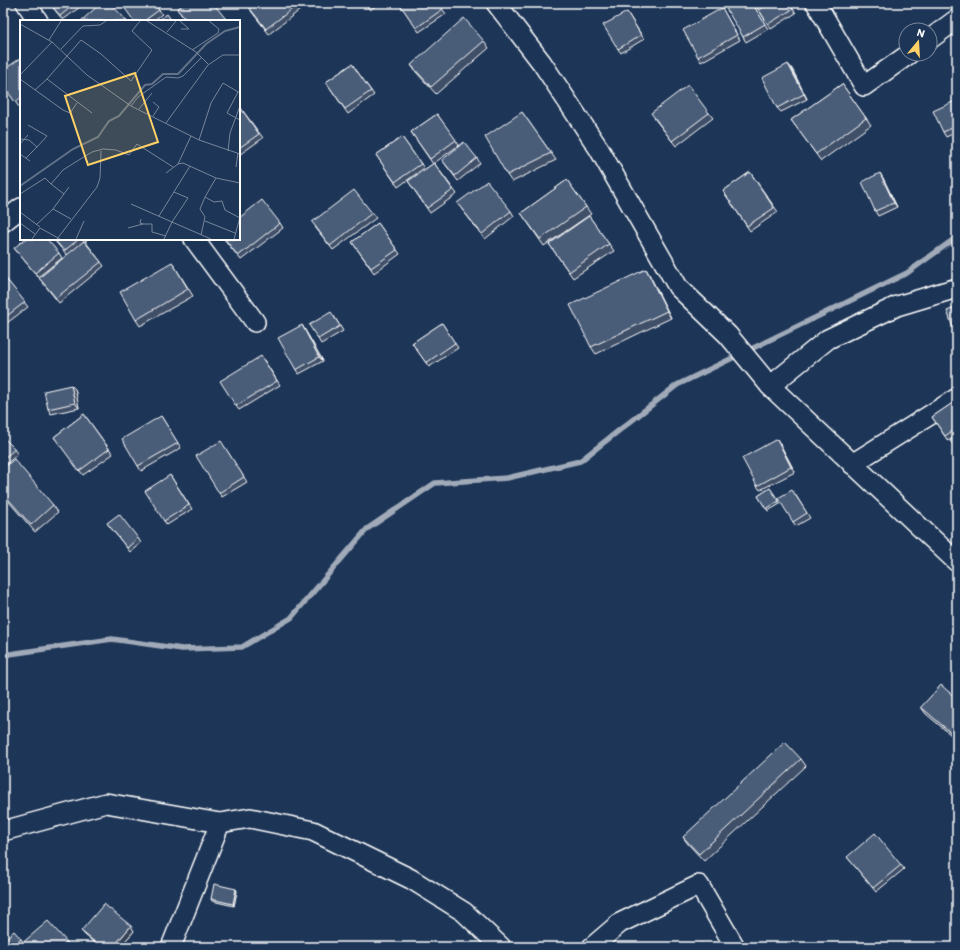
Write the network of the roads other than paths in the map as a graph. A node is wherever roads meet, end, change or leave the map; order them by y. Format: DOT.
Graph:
graph roads {
  1 [pos="26,3"];
  2 [pos="496,3"];
  3 [pos="816,3"];
  4 [pos="957,19"];
  5 [pos="37,20"];
  6 [pos="938,33"];
  7 [pos="898,62"];
  8 [pos="20,209"];
  9 [pos="3,222"];
  10 [pos="195,240"];
  11 [pos="957,288"];
  12 [pos="255,322"];
  13 [pos="770,386"];
  14 [pos="957,398"];
  15 [pos="852,464"];
  16 [pos="957,562"];
  17 [pos="220,823"];
  18 [pos="3,831"];
  19 [pos="171,947"];
  20 [pos="501,947"];
  21 [pos="592,947"];
  22 [pos="735,947"];
  1 -- 5 [label="street"];
  2 -- 13 [label="street"];
  3 -- 7 [label="street"];
  4 -- 6 [label="street"];
  8 -- 9 [label="street"];
  10 -- 12 [label="street"];
  11 -- 13 [label="street"];
  13 -- 15 [label="street"];
  14 -- 15 [label="street"];
  15 -- 16 [label="street"];
  17 -- 18 [label="street"];
  17 -- 19 [label="street"];
  17 -- 20 [label="street"];
  21 -- 22 [label="street"];
}
